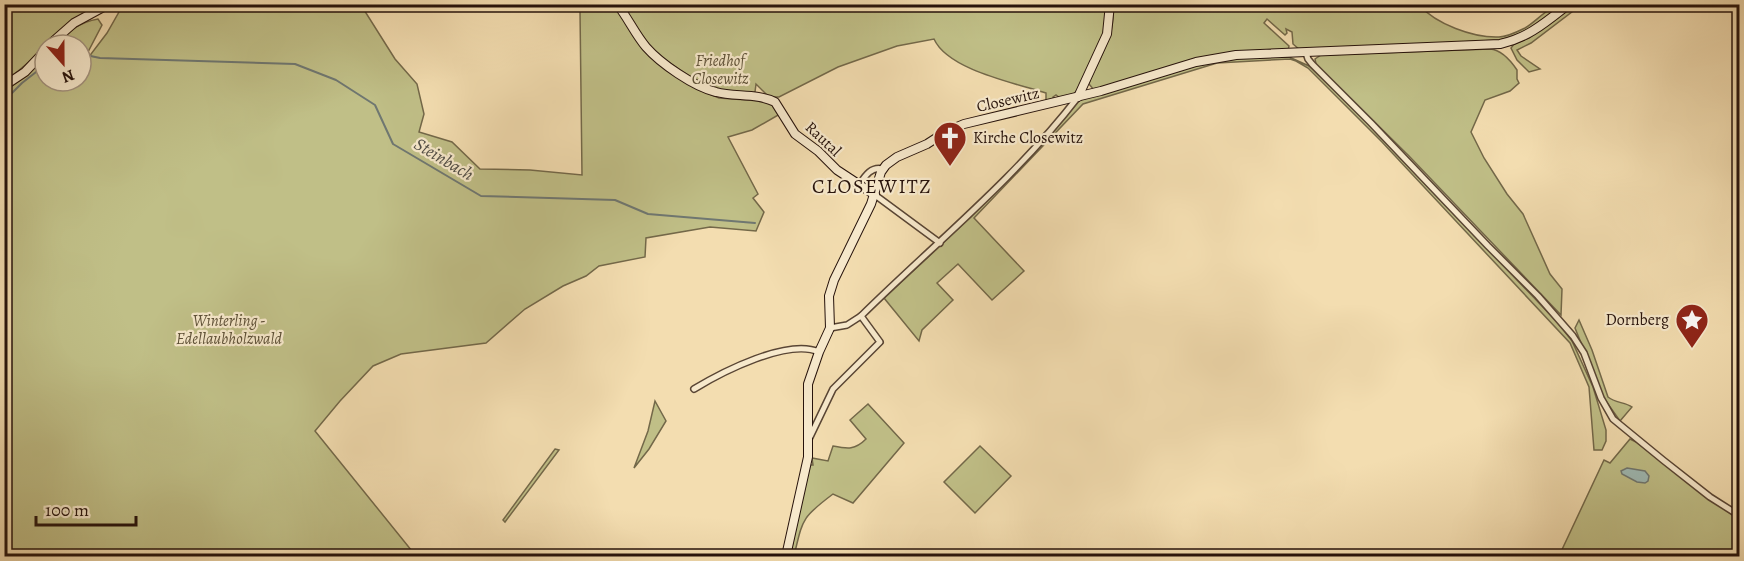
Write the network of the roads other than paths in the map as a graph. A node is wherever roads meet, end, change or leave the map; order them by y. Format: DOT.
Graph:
graph roads {
  1 [pos="109,4"];
  2 [pos="617,4"];
  3 [pos="1110,4"];
  4 [pos="1569,4"];
  5 [pos="62,33"];
  6 [pos="1306,53"];
  7 [pos="33,64"];
  8 [pos="4,86"];
  9 [pos="1078,97"];
  10 [pos="883,169"];
  11 [pos="859,185"];
  12 [pos="875,195"];
  13 [pos="940,243"];
  14 [pos="861,316"];
  15 [pos="830,328"];
  16 [pos="819,352"];
  17 [pos="694,389"];
  18 [pos="809,439"];
  19 [pos="1740,516"];
  20 [pos="786,556"];
  1 -- 5 [label="street"];
  2 -- 11 [label="street, Rautal"];
  3 -- 9 [label="street"];
  4 -- 6 [label="street, Closewitz"];
  6 -- 9 [label="street, Closewitz"];
  6 -- 19 [label="street"];
  7 -- 8 [label="street"];
  9 -- 10 [label="street, Closewitz"];
  9 -- 13 [label="street"];
  10 -- 11 [label="street, Closewitz"];
  10 -- 12 [label="street"];
  11 -- 12 [label="street, Rautal"];
  12 -- 13 [label="street"];
  12 -- 15 [label="street"];
  13 -- 14 [label="street"];
  14 -- 15 [label="street"];
  14 -- 18 [label="street"];
  15 -- 16 [label="street"];
  16 -- 17 [label="street"];
  16 -- 18 [label="street"];
  18 -- 20 [label="street"];
}
